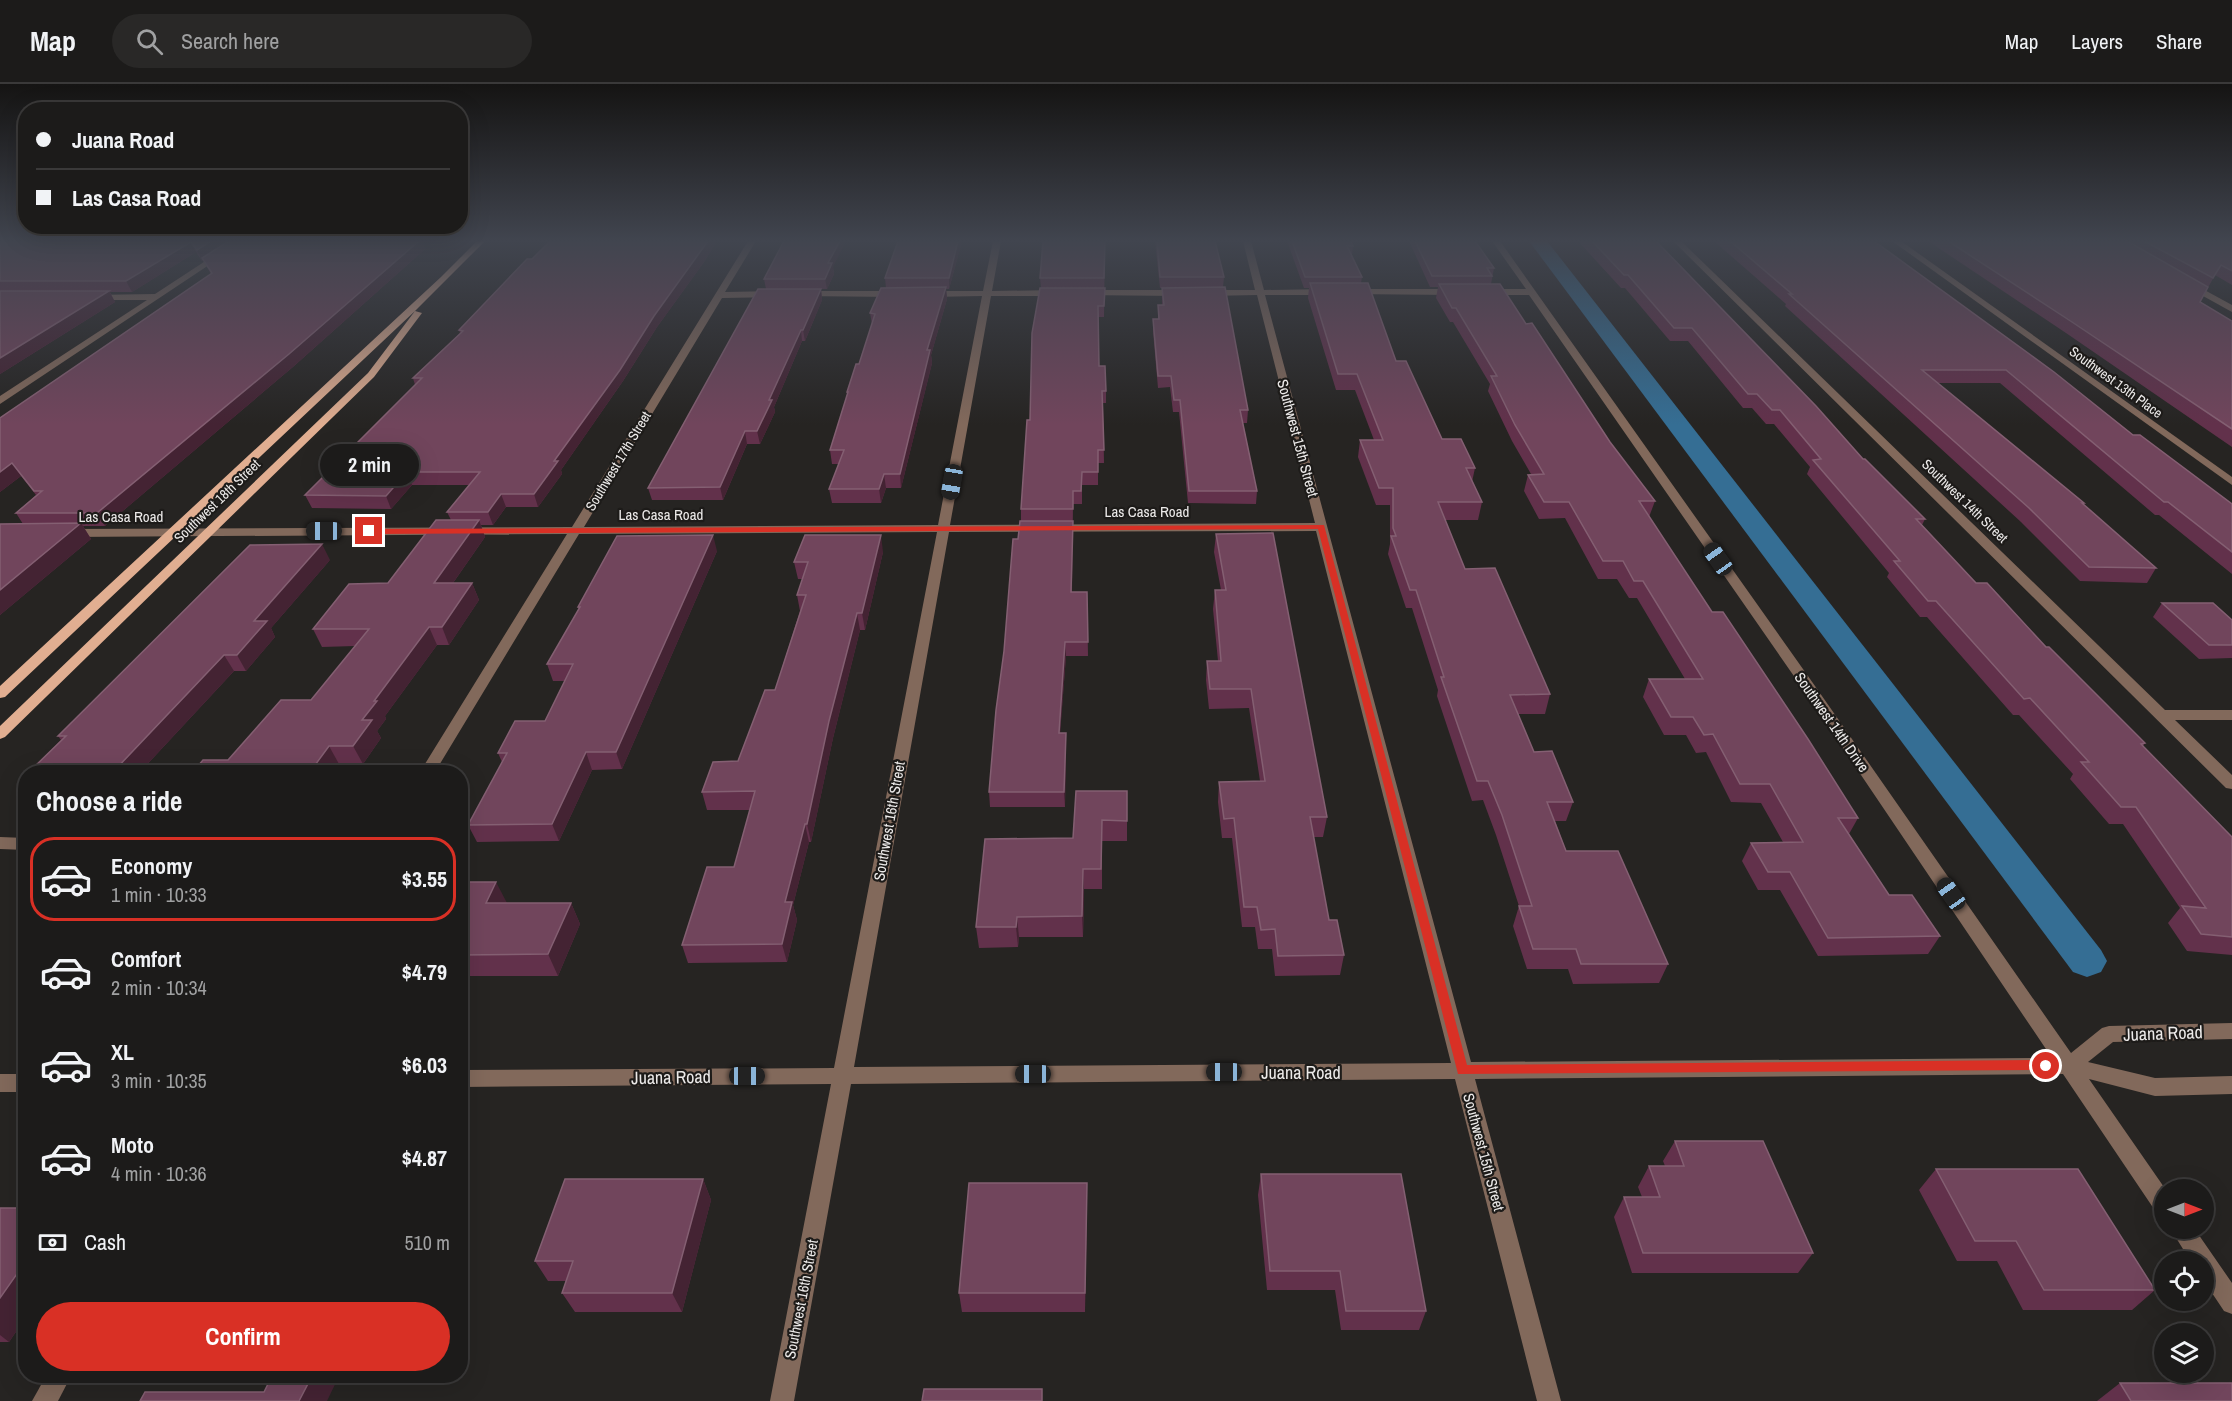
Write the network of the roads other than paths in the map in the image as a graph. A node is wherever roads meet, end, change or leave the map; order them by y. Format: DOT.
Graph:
graph roads {
  1 [pos="149,302"];
  2 [pos="419,302"];
  3 [pos="426,302"];
  4 [pos="714,302"];
  5 [pos="985,302"];
  6 [pos="1263,302"];
  7 [pos="1538,302"];
  8 [pos="1740,302"];
  9 [pos="1982,302"];
  10 [pos="0,401"];
  11 [pos="2232,482"];
  12 [pos="1322,527"];
  13 [pos="943,529"];
  14 [pos="575,531"];
  15 [pos="173,532"];
  16 [pos="209,532"];
  17 [pos="57,533"];
  18 [pos="0,694"];
  19 [pos="2232,714"];
  20 [pos="2162,715"];
  21 [pos="0,734"];
  22 [pos="432,765"];
  23 [pos="2232,784"];
  24 [pos="0,843"];
  25 [pos="18,844"];
  26 [pos="2232,1031"];
  27 [pos="2069,1066"];
  28 [pos="1462,1070"];
  29 [pos="842,1075"];
  30 [pos="468,1078"];
  31 [pos="0,1083"];
  32 [pos="18,1083"];
  33 [pos="2232,1085"];
  34 [pos="2154,1190"];
  35 [pos="2188,1239"];
  36 [pos="2232,1303"];
  37 [pos="56,1383"];
  38 [pos="44,1401"];
  39 [pos="782,1401"];
  40 [pos="1549,1401"];
  1 -- 10 [label="street"];
  2 -- 15 [label="main road, Southwest 18th Street"];
  3 -- 16 [label="main road, Southwest 18th Street"];
  4 -- 14 [label="street, Southwest 17th Street"];
  5 -- 13 [label="street, Southwest 16th Street"];
  6 -- 12 [label="street, Southwest 15th Street"];
  7 -- 27 [label="street, Southwest 14th Drive"];
  8 -- 20 [label="street, Southwest 14th Street"];
  9 -- 11 [label="street, Southwest 13th Place"];
  12 -- 13 [label="street, Las Casa Road"];
  12 -- 28 [label="street, Southwest 15th Street"];
  13 -- 14 [label="street, Las Casa Road"];
  13 -- 29 [label="street, Southwest 16th Street"];
  14 -- 16 [label="street, Las Casa Road"];
  14 -- 22 [label="street, Southwest 17th Street"];
  15 -- 16 [label="street, Las Casa Road"];
  15 -- 17 [label="street, Las Casa Road"];
  15 -- 18 [label="main road, Southwest 18th Street"];
  16 -- 21 [label="main road, Southwest 18th Street"];
  19 -- 20 [label="street"];
  20 -- 23 [label="street, Southwest 14th Street"];
  24 -- 25 [label="street"];
  26 -- 27 [label="street, Juana Road"];
  27 -- 28 [label="street, Juana Road"];
  27 -- 33 [label="street, Juana Road"];
  27 -- 34 [label="street, Southwest 14th Drive"];
  28 -- 29 [label="street, Juana Road"];
  28 -- 40 [label="street, Southwest 15th Street"];
  29 -- 30 [label="street, Juana Road"];
  29 -- 39 [label="street, Southwest 16th Street"];
  31 -- 32 [label="street"];
  35 -- 36 [label="street"];
  37 -- 38 [label="street"];
}
